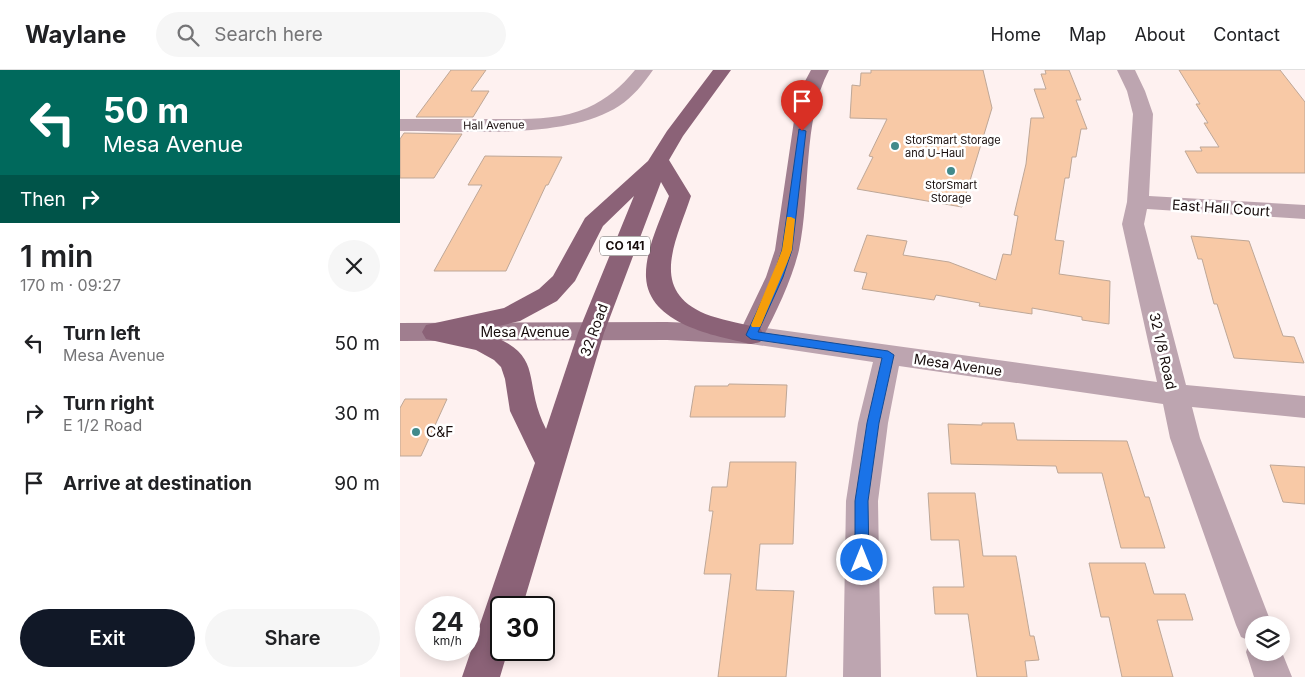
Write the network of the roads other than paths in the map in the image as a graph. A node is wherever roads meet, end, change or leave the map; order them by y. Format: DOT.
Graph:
graph roads {
  1 [pos="644,70"];
  2 [pos="722,70"];
  3 [pos="820,70"];
  4 [pos="1126,70"];
  5 [pos="400,125"];
  6 [pos="659,160"];
  7 [pos="1138,202"];
  8 [pos="1305,212"];
  9 [pos="400,332"];
  10 [pos="435,332"];
  11 [pos="592,333"];
  12 [pos="751,335"];
  13 [pos="888,355"];
  14 [pos="1174,395"];
  15 [pos="1305,407"];
  16 [pos="550,463"];
  17 [pos="508,596"];
  18 [pos="1251,616"];
  19 [pos="490,649"];
  20 [pos="1267,661"];
  21 [pos="481,677"];
  22 [pos="862,677"];
  23 [pos="1273,677"];
  1 -- 5 [label="street, Hall Avenue"];
  2 -- 6 [label="main road, 32 Road / CO 141"];
  3 -- 12 [label="street"];
  4 -- 7 [label="street, 32 1/8 Road"];
  6 -- 10 [label="main road"];
  6 -- 11 [label="main road, 32 Road / CO 141"];
  6 -- 12 [label="main road"];
  7 -- 8 [label="street, East Hall Court"];
  7 -- 14 [label="street, 32 1/8 Road"];
  9 -- 10 [label="street, Mesa Avenue"];
  10 -- 11 [label="street, Mesa Avenue"];
  10 -- 16 [label="main road"];
  11 -- 12 [label="street, Mesa Avenue"];
  11 -- 16 [label="main road, 32 Road / CO 141"];
  12 -- 13 [label="street, Mesa Avenue"];
  13 -- 14 [label="street, Mesa Avenue"];
  13 -- 22 [label="street"];
  14 -- 15 [label="street, Mesa Avenue"];
  14 -- 18 [label="street, 32 1/8 Road"];
  16 -- 17 [label="main road, 32 Road / CO 141"];
  19 -- 21 [label="main road"];
  20 -- 23 [label="street"];
}
